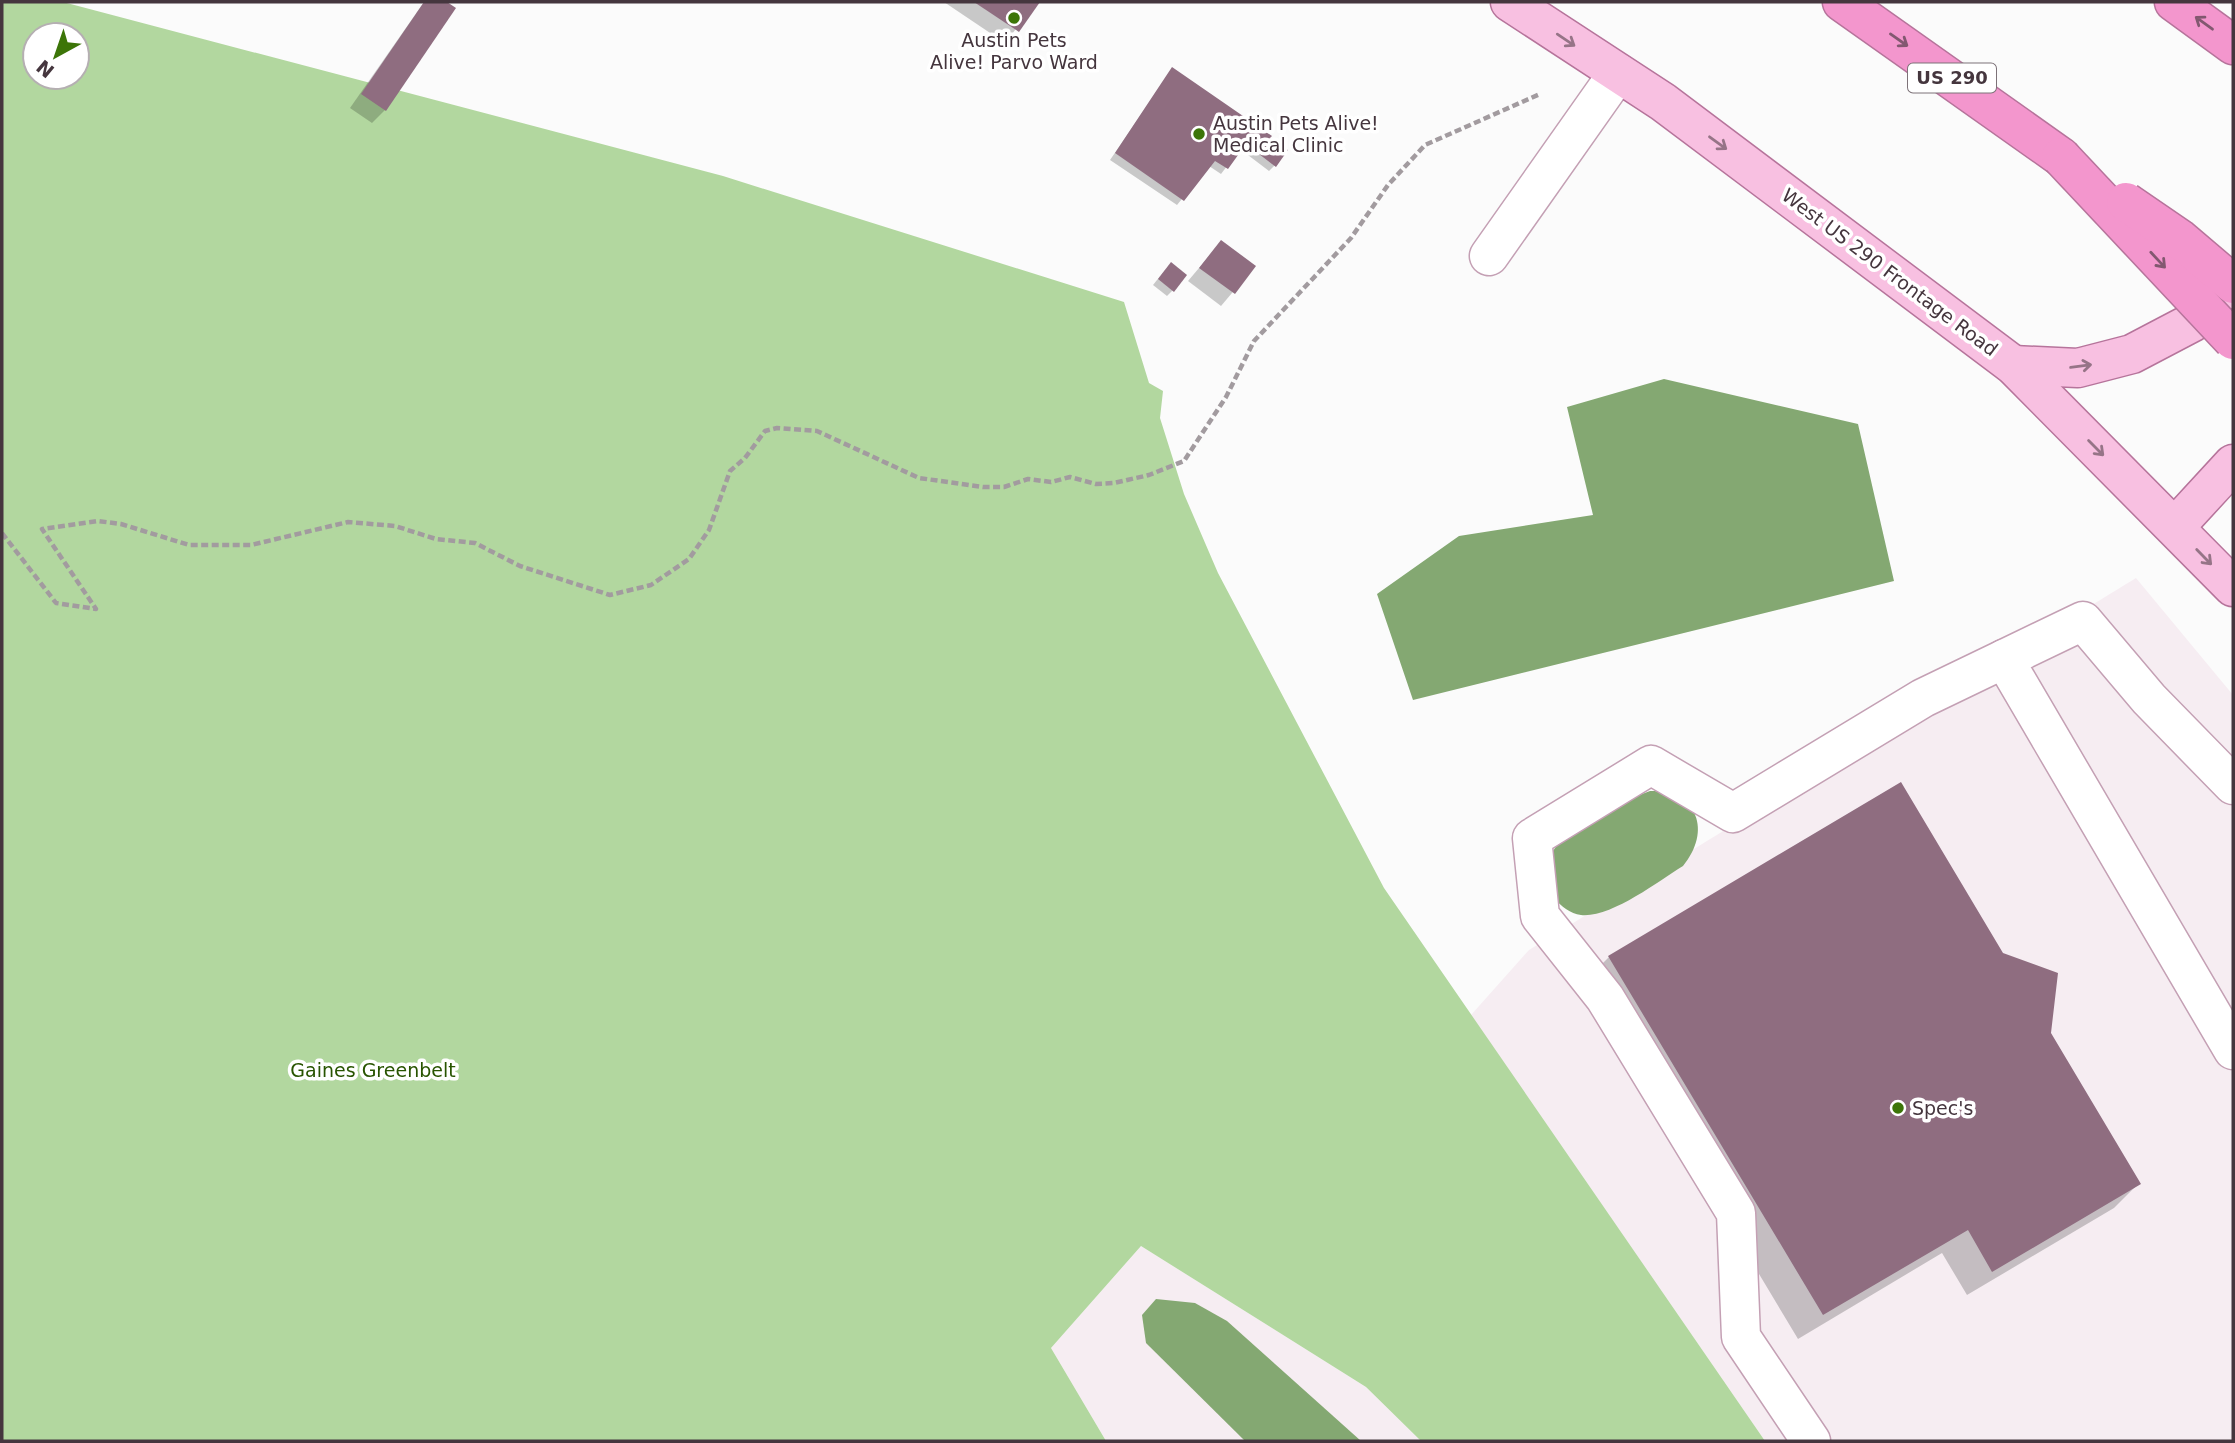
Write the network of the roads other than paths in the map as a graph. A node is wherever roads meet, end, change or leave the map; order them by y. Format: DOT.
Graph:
graph roads {
  1 [pos="1510,2"];
  2 [pos="1842,2"];
  3 [pos="2175,2"];
  4 [pos="2233,45"];
  5 [pos="1618,74"];
  6 [pos="2061,157"];
  7 [pos="1489,256"];
  8 [pos="2233,278"];
  9 [pos="2233,284"];
  10 [pos="2233,340"];
  11 [pos="2013,365"];
  12 [pos="2233,464"];
  13 [pos="2175,527"];
  14 [pos="2233,587"];
  15 [pos="2004,659"];
  16 [pos="2233,785"];
  17 [pos="2233,1049"];
  18 [pos="1811,1441"];
  1 -- 5 [label="main road, West US 290 Frontage Road, one-way"];
  2 -- 6 [label="highway, US 290, one-way"];
  4 -- 3 [label="highway, one-way"];
  5 -- 7 [label="lane"];
  5 -- 11 [label="main road, West US 290 Frontage Road, one-way"];
  6 -- 9 [label="highway, US 290, bridge"];
  6 -- 10 [label="highway, one-way, bridge"];
  11 -- 8 [label="main road, one-way"];
  11 -- 13 [label="main road, West US 290 Frontage Road, one-way"];
  12 -- 13 [label="main road"];
  13 -- 14 [label="main road, West US 290 Frontage Road, one-way"];
  15 -- 16 [label="lane"];
  15 -- 17 [label="lane"];
  15 -- 18 [label="lane"];
}
